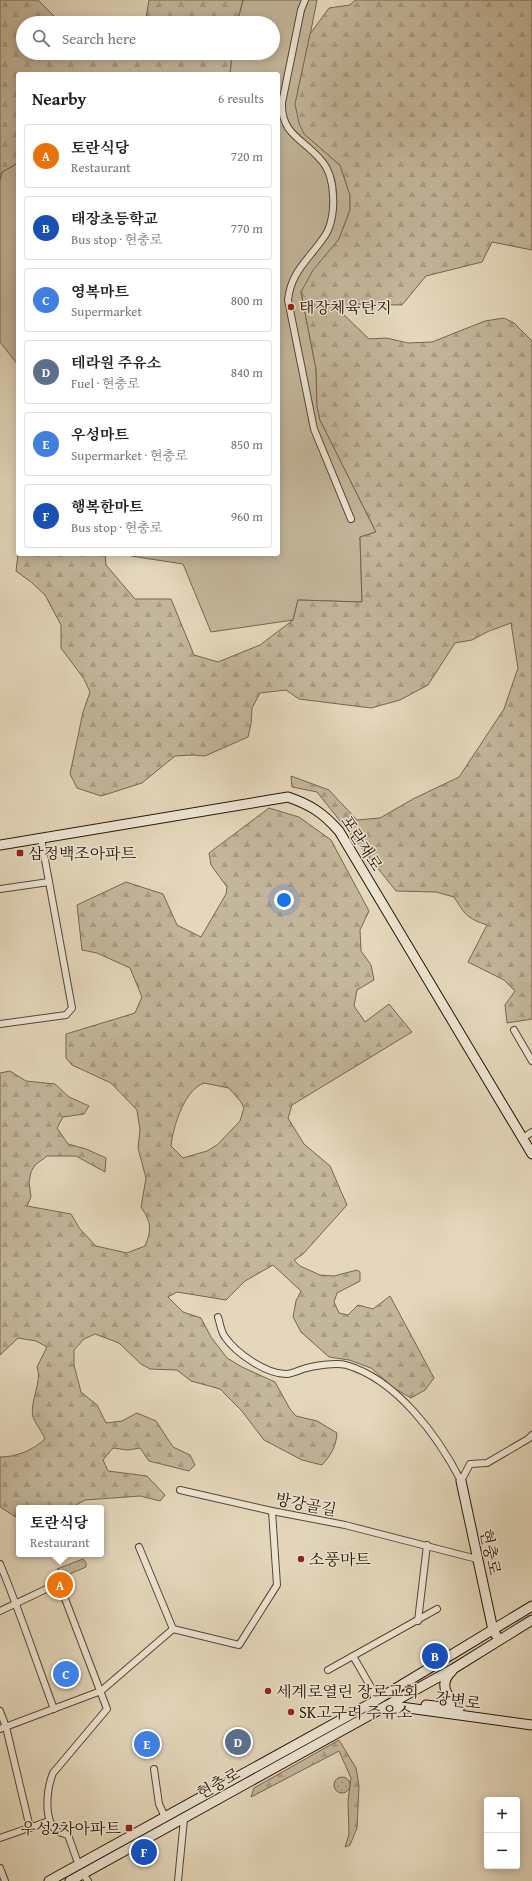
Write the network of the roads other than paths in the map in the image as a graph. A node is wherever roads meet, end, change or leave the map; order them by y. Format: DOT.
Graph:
graph roads {
  1 [pos="306,0"];
  2 [pos="351,519"];
  3 [pos="41,838"];
  4 [pos="0,845"];
  5 [pos="49,882"];
  6 [pos="0,889"];
  7 [pos="0,1024"];
  8 [pos="514,1030"];
  9 [pos="532,1061"];
  10 [pos="532,1132"];
  11 [pos="523,1138"];
  12 [pos="532,1154"];
  13 [pos="218,1317"];
  14 [pos="532,1435"];
  15 [pos="461,1481"];
  16 [pos="180,1490"];
  17 [pos="272,1511"];
  18 [pos="427,1545"];
  19 [pos="139,1547"];
  20 [pos="477,1559"];
  21 [pos="0,1564"];
  22 [pos="17,1603"];
  23 [pos="532,1606"];
  24 [pos="437,1610"];
  25 [pos="0,1611"];
  26 [pos="532,1620"];
  27 [pos="418,1621"];
  28 [pos="173,1629"];
  29 [pos="493,1630"];
  30 [pos="500,1641"];
  31 [pos="353,1656"];
  32 [pos="468,1659"];
  33 [pos="328,1670"];
  34 [pos="101,1691"];
  35 [pos="380,1703"];
  36 [pos="400,1704"];
  37 [pos="54,1709"];
  38 [pos="458,1709"];
  39 [pos="0,1711"];
  40 [pos="532,1719"];
  41 [pos="532,1725"];
  42 [pos="3,1728"];
  43 [pos="154,1769"];
  44 [pos="165,1817"];
  45 [pos="184,1819"];
  46 [pos="49,1821"];
  47 [pos="170,1827"];
  48 [pos="30,1828"];
  49 [pos="0,1838"];
  50 [pos="0,1868"];
  51 [pos="83,1873"];
  52 [pos="5,1881"];
  53 [pos="49,1881"];
  54 [pos="70,1881"];
  55 [pos="178,1881"];
  1 -- 2 [label="street"];
  3 -- 4 [label="street, 포란재로"];
  3 -- 5 [label="street"];
  3 -- 11 [label="street, 포란재로"];
  5 -- 6 [label="street"];
  5 -- 7 [label="street"];
  8 -- 9 [label="street"];
  10 -- 11 [label="street"];
  11 -- 12 [label="street, 포란재로"];
  13 -- 15 [label="street"];
  14 -- 15 [label="street"];
  15 -- 20 [label="street, 현충로"];
  16 -- 17 [label="street, 방강골길"];
  17 -- 18 [label="street, 방강골길"];
  17 -- 28 [label="street"];
  18 -- 20 [label="street, 방강골길"];
  18 -- 27 [label="street"];
  19 -- 28 [label="street"];
  20 -- 29 [label="street, 현충로"];
  21 -- 22 [label="street"];
  22 -- 25 [label="street"];
  22 -- 34 [label="street"];
  22 -- 37 [label="street"];
  23 -- 29 [label="street, 현충로"];
  24 -- 27 [label="street"];
  26 -- 30 [label="street, 현충로"];
  27 -- 31 [label="street"];
  28 -- 34 [label="street"];
  29 -- 30 [label="street"];
  29 -- 35 [label="street, 현충로"];
  30 -- 32 [label="street, 현충로"];
  31 -- 33 [label="street"];
  31 -- 35 [label="street"];
  32 -- 35 [label="street, 현충로"];
  32 -- 38 [label="street"];
  34 -- 37 [label="street"];
  34 -- 46 [label="street"];
  35 -- 36 [label="street, 강변로"];
  35 -- 44 [label="street, 현충로"];
  35 -- 45 [label="street, 현충로"];
  36 -- 38 [label="street, 강변로"];
  36 -- 41 [label="street, 강변로"];
  37 -- 42 [label="street"];
  38 -- 40 [label="street, 강변로"];
  39 -- 42 [label="street"];
  42 -- 48 [label="street"];
  43 -- 44 [label="street"];
  44 -- 47 [label="street"];
  44 -- 51 [label="street, 현충로"];
  45 -- 47 [label="street, 현충로"];
  45 -- 55 [label="street"];
  46 -- 48 [label="street"];
  46 -- 51 [label="street"];
  47 -- 51 [label="street, 현충로"];
  48 -- 49 [label="street"];
  50 -- 52 [label="street"];
  51 -- 53 [label="street, 현충로"];
  51 -- 54 [label="street, 현충로"];
}
